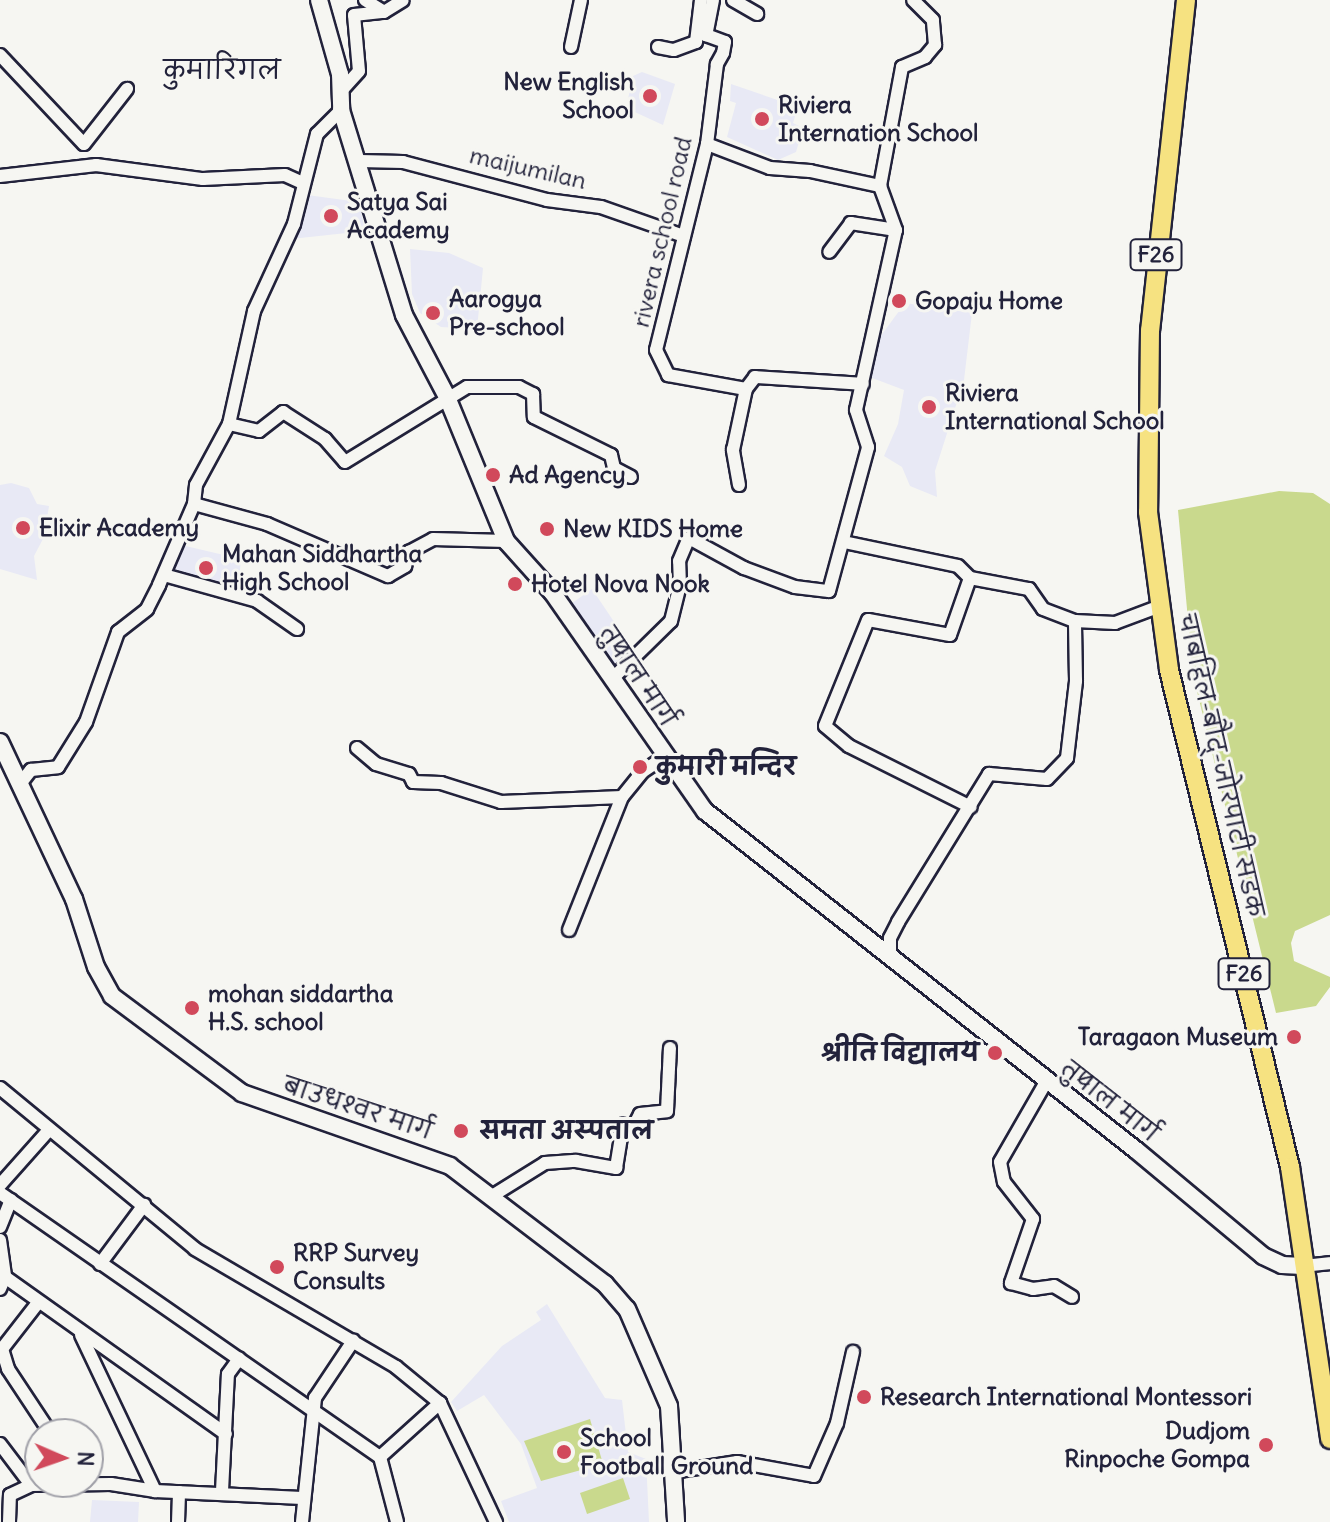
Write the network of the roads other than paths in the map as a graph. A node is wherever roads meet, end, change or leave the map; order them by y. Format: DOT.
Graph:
graph roads {
  1 [pos="319,0"];
  2 [pos="365,0"];
  3 [pos="403,0"];
  4 [pos="581,0"];
  5 [pos="701,0"];
  6 [pos="713,0"];
  7 [pos="733,0"];
  8 [pos="913,0"];
  9 [pos="1186,0"];
  10 [pos="384,12"];
  11 [pos="757,14"];
  12 [pos="571,47"];
  13 [pos="658,47"];
  14 [pos="0,55"];
  15 [pos="127,89"];
  16 [pos="342,90"];
  17 [pos="341,110"];
  18 [pos="707,144"];
  19 [pos="360,161"];
  20 [pos="0,176"];
  21 [pos="301,182"];
  22 [pos="880,186"];
  23 [pos="896,230"];
  24 [pos="684,236"];
  25 [pos="829,252"];
  26 [pos="863,384"];
  27 [pos="746,389"];
  28 [pos="447,397"];
  29 [pos="229,424"];
  30 [pos="631,477"];
  31 [pos="739,485"];
  32 [pos="194,504"];
  33 [pos="506,541"];
  34 [pos="844,542"];
  35 [pos="164,575"];
  36 [pos="970,578"];
  37 [pos="1160,606"];
  38 [pos="1075,621"];
  39 [pos="297,629"];
  40 [pos="613,678"];
  41 [pos="0,742"];
  42 [pos="357,748"];
  43 [pos="664,757"];
  44 [pos="20,784"];
  45 [pos="622,797"];
  46 [pos="971,807"];
  47 [pos="569,930"];
  48 [pos="890,954"];
  49 [pos="670,1048"];
  50 [pos="1046,1082"];
  51 [pos="0,1088"];
  52 [pos="48,1131"];
  53 [pos="0,1185"];
  54 [pos="492,1196"];
  55 [pos="6,1197"];
  56 [pos="144,1205"];
  57 [pos="0,1227"];
  58 [pos="0,1240"];
  59 [pos="1330,1263"];
  60 [pos="100,1264"];
  61 [pos="1303,1266"];
  62 [pos="2,1283"];
  63 [pos="1072,1297"];
  64 [pos="37,1304"];
  65 [pos="80,1333"];
  66 [pos="353,1341"];
  67 [pos="853,1352"];
  68 [pos="239,1359"];
  69 [pos="440,1403"];
  70 [pos="312,1410"];
  71 [pos="40,1418"];
  72 [pos="226,1434"];
  73 [pos="1330,1439"];
  74 [pos="0,1444"];
  75 [pos="380,1457"];
  76 [pos="673,1472"];
  77 [pos="24,1476"];
  78 [pos="104,1485"];
  79 [pos="24,1488"];
  80 [pos="155,1491"];
  81 [pos="222,1491"];
  82 [pos="179,1492"];
  83 [pos="302,1498"];
  84 [pos="9,1522"];
  85 [pos="178,1522"];
  86 [pos="302,1522"];
  87 [pos="397,1522"];
  88 [pos="496,1522"];
  89 [pos="676,1522"];
  1 -- 16 [label="street, तुषाल मार्ग"];
  2 -- 10 [label="street"];
  3 -- 10 [label="street"];
  4 -- 12 [label="street"];
  5 -- 13 [label="street"];
  6 -- 18 [label="street, rivera school road"];
  7 -- 11 [label="street"];
  8 -- 22 [label="street"];
  9 -- 37 [label="main road, चाबहिल-बौद्-जोरपाटी सडक / F26"];
  10 -- 16 [label="street"];
  14 -- 15 [label="street"];
  16 -- 17 [label="street, तुषाल मार्ग"];
  17 -- 19 [label="street, तुषाल मार्ग"];
  17 -- 21 [label="street"];
  18 -- 22 [label="street"];
  18 -- 24 [label="street, rivera school road"];
  19 -- 24 [label="street, maijumilan"];
  19 -- 28 [label="street, तुषाल मार्ग"];
  20 -- 21 [label="street"];
  21 -- 29 [label="street"];
  22 -- 23 [label="street"];
  23 -- 25 [label="street"];
  23 -- 26 [label="street"];
  24 -- 27 [label="street, rivera school road"];
  26 -- 27 [label="street"];
  26 -- 34 [label="street"];
  27 -- 31 [label="street"];
  28 -- 29 [label="street"];
  28 -- 30 [label="street"];
  28 -- 33 [label="street, तुषाल मार्ग"];
  29 -- 32 [label="street"];
  32 -- 33 [label="street"];
  32 -- 35 [label="street"];
  33 -- 40 [label="street, तुषाल मार्ग"];
  34 -- 36 [label="street"];
  34 -- 40 [label="street"];
  35 -- 39 [label="street"];
  35 -- 44 [label="street"];
  36 -- 38 [label="street"];
  36 -- 46 [label="street"];
  37 -- 38 [label="street"];
  37 -- 61 [label="main road, चाबहिल-बौद्-जोरपाटी सडक / F26"];
  38 -- 46 [label="street"];
  40 -- 43 [label="street, तुषाल मार्ग"];
  41 -- 44 [label="street, बाउधश्वर मार्ग"];
  42 -- 45 [label="street"];
  43 -- 45 [label="street"];
  43 -- 48 [label="street, तुषाल मार्ग"];
  44 -- 54 [label="street, बाउधश्वर मार्ग"];
  45 -- 47 [label="street"];
  46 -- 48 [label="street"];
  48 -- 50 [label="street, तुषाल मार्ग"];
  49 -- 54 [label="street"];
  50 -- 61 [label="street, तुषाल मार्ग"];
  50 -- 63 [label="street"];
  51 -- 52 [label="street"];
  52 -- 53 [label="street"];
  52 -- 56 [label="street"];
  54 -- 76 [label="street, बाउधश्वर मार्ग"];
  55 -- 57 [label="street"];
  55 -- 60 [label="street"];
  56 -- 60 [label="street"];
  56 -- 66 [label="street"];
  58 -- 62 [label="street"];
  59 -- 61 [label="street"];
  60 -- 68 [label="street"];
  61 -- 73 [label="main road, चाबहिल-बौद्-जोरपाटी सडक / F26"];
  62 -- 64 [label="street"];
  64 -- 65 [label="street"];
  64 -- 71 [label="street"];
  65 -- 72 [label="street"];
  65 -- 80 [label="street"];
  66 -- 69 [label="street"];
  66 -- 70 [label="street"];
  67 -- 76 [label="street"];
  68 -- 70 [label="street"];
  68 -- 72 [label="street"];
  69 -- 75 [label="street"];
  69 -- 88 [label="street"];
  70 -- 75 [label="street"];
  70 -- 83 [label="street"];
  72 -- 81 [label="street"];
  74 -- 77 [label="street"];
  75 -- 87 [label="street"];
  76 -- 89 [label="street, बाउधश्वर मार्ग"];
  78 -- 80 [label="street"];
  79 -- 84 [label="street"];
  80 -- 82 [label="street"];
  81 -- 82 [label="street"];
  81 -- 83 [label="street"];
  82 -- 85 [label="street"];
  83 -- 86 [label="street"];
}
